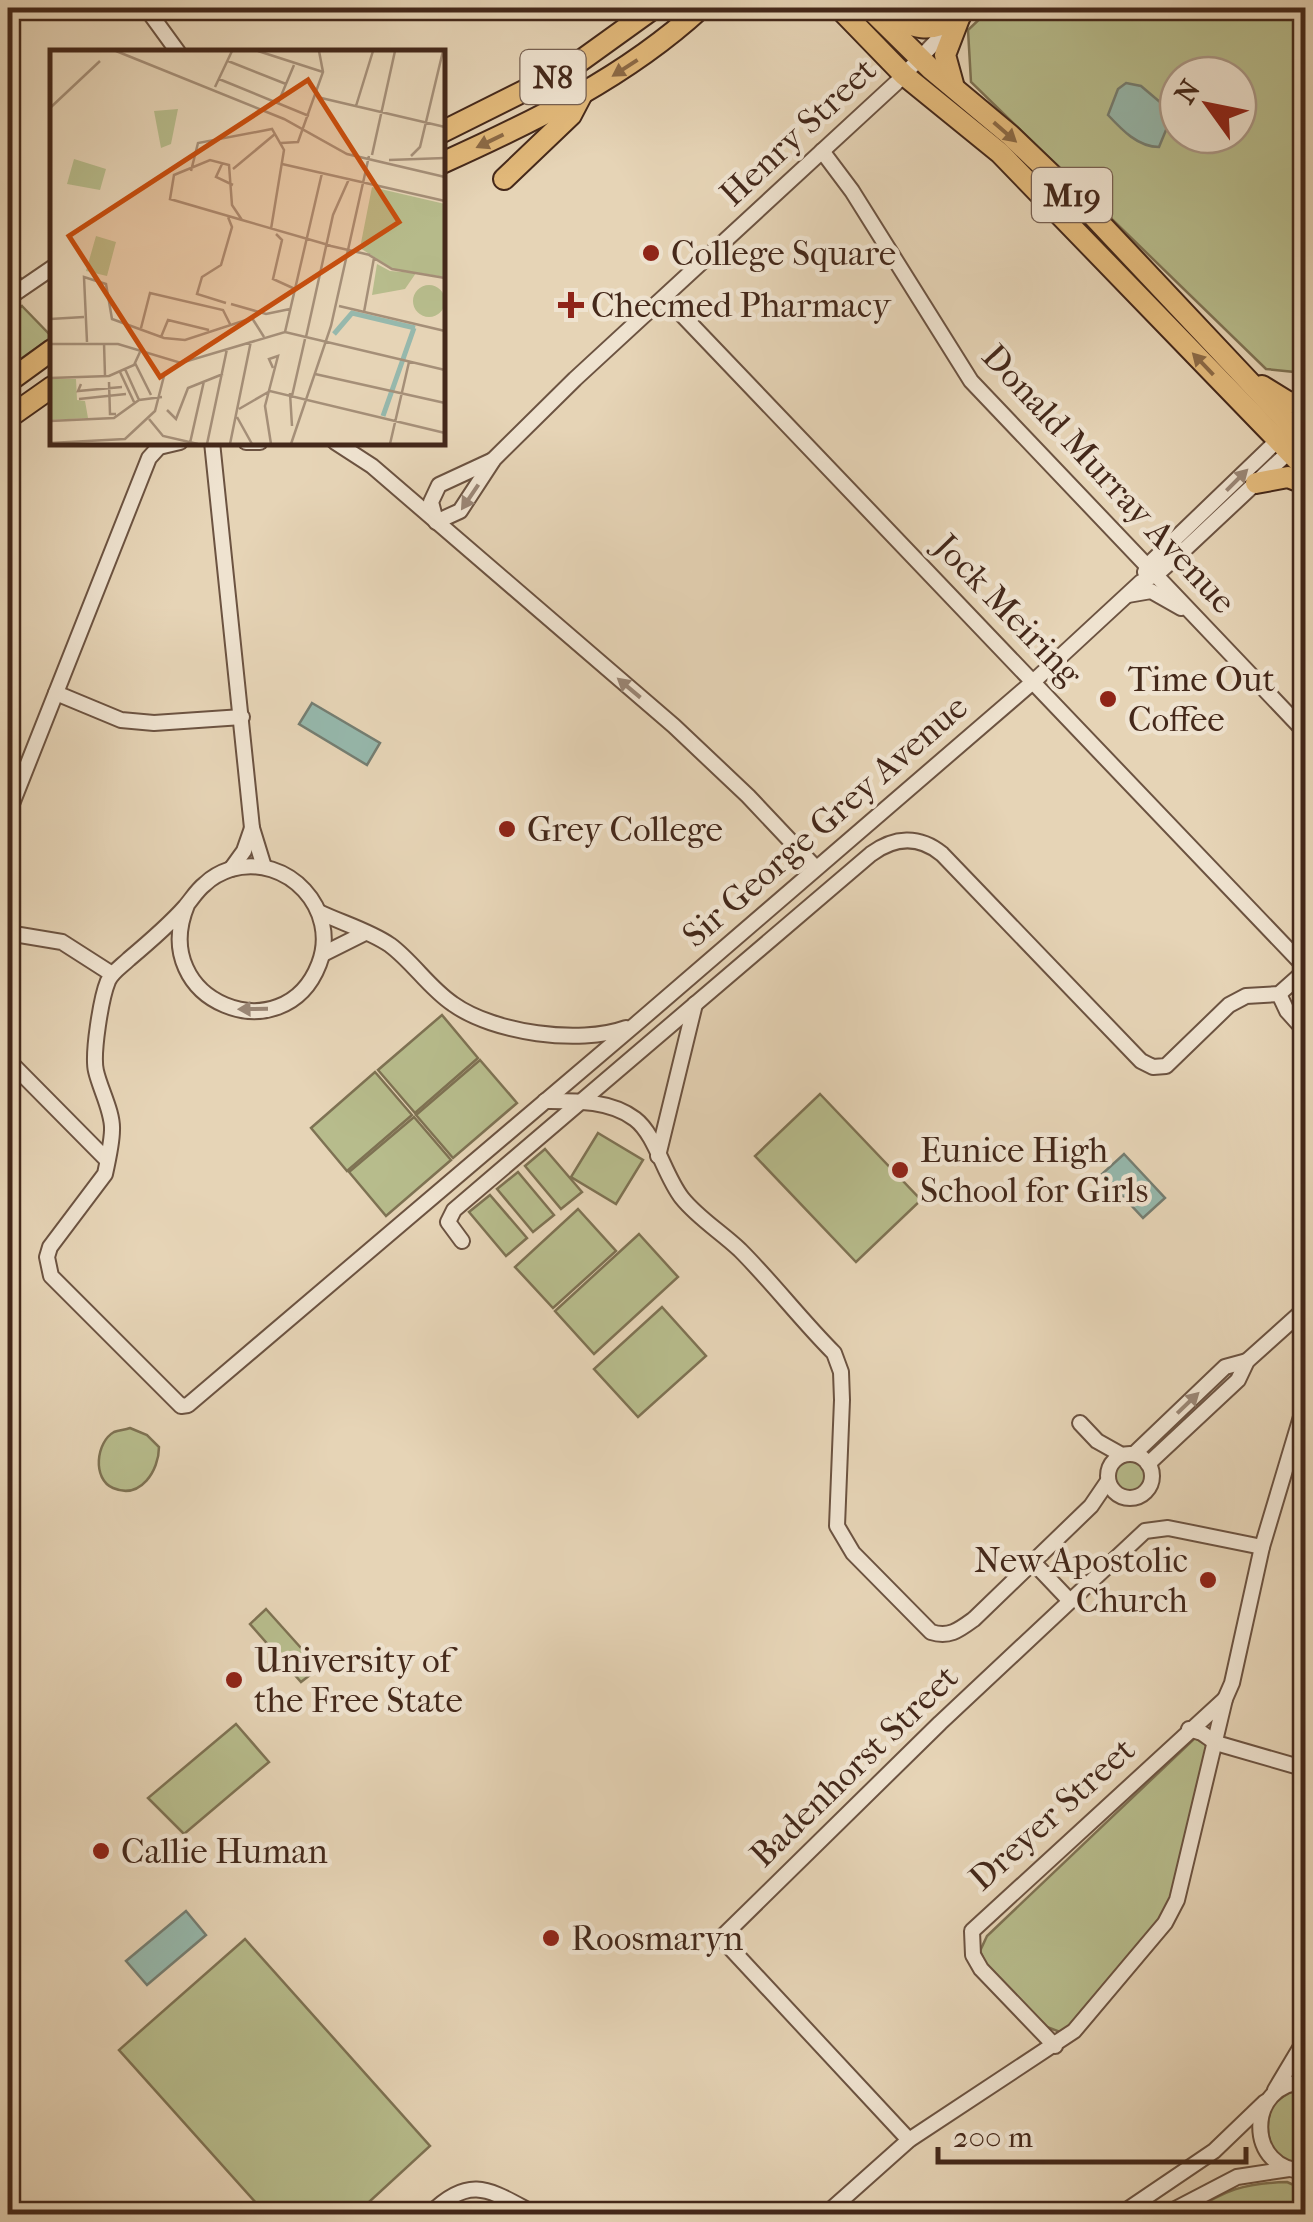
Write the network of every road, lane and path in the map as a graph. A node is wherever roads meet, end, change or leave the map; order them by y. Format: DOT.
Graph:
graph roads {
  1 [pos="146,8"];
  2 [pos="654,8"];
  3 [pos="701,8"];
  4 [pos="839,8"];
  5 [pos="872,8"];
  6 [pos="964,12"];
  7 [pos="177,50"];
  8 [pos="920,57"];
  9 [pos="904,74"];
  10 [pos="583,92"];
  11 [pos="958,93"];
  12 [pos="445,130"];
  13 [pos="822,151"];
  14 [pos="445,162"];
  15 [pos="504,179"];
  16 [pos="1080,202"];
  17 [pos="50,269"];
  18 [pos="8,273"];
  19 [pos="1128,285"];
  20 [pos="13,294"];
  21 [pos="665,297"];
  22 [pos="50,351"];
  23 [pos="1240,372"];
  24 [pos="8,382"];
  25 [pos="50,388"];
  26 [pos="1306,404"];
  27 [pos="8,418"];
  28 [pos="1297,436"];
  29 [pos="167,445"];
  30 [pos="212,445"];
  31 [pos="341,445"];
  32 [pos="494,459"];
  33 [pos="1306,469"];
  34 [pos="1256,482"];
  35 [pos="1306,484"];
  36 [pos="400,490"];
  37 [pos="434,492"];
  38 [pos="436,522"];
  39 [pos="1182,552"];
  40 [pos="1153,570"];
  41 [pos="1173,590"];
  42 [pos="1126,596"];
  43 [pos="1202,623"];
  44 [pos="1034,681"];
  45 [pos="56,692"];
  46 [pos="242,717"];
  47 [pos="1306,733"];
  48 [pos="8,814"];
  49 [pos="252,828"];
  50 [pos="264,867"];
  51 [pos="815,867"];
  52 [pos="232,869"];
  53 [pos="188,905"];
  54 [pos="319,912"];
  55 [pos="8,933"];
  56 [pos="365,933"];
  57 [pos="150,941"];
  58 [pos="322,954"];
  59 [pos="181,957"];
  60 [pos="1306,969"];
  61 [pos="112,974"];
  62 [pos="1279,994"];
  63 [pos="695,1004"];
  64 [pos="636,1024"];
  65 [pos="1306,1032"];
  66 [pos="8,1060"];
  67 [pos="544,1101"];
  68 [pos="581,1101"];
  69 [pos="658,1156"];
  70 [pos="105,1158"];
  71 [pos="462,1241"];
  72 [pos="1306,1308"];
  73 [pos="1247,1362"];
  74 [pos="1306,1400"];
  75 [pos="1080,1423"];
  76 [pos="1097,1441"];
  77 [pos="1128,1454"];
  78 [pos="1148,1464"];
  79 [pos="1111,1481"];
  80 [pos="1262,1547"];
  81 [pos="1033,1562"];
  82 [pos="1070,1601"];
  83 [pos="1225,1698"];
  84 [pos="1189,1729"];
  85 [pos="1216,1743"];
  86 [pos="1306,1769"];
  87 [pos="1306,2038"];
  88 [pos="1060,2042"];
  89 [pos="1306,2082"];
  90 [pos="1268,2098"];
  91 [pos="910,2140"];
  92 [pos="1301,2171"];
  93 [pos="430,2214"];
  94 [pos="535,2214"];
  95 [pos="827,2214"];
  96 [pos="1120,2214"];
  97 [pos="1166,2214"];
  1 -- 7 [label="street"];
  2 -- 12 [label="highway, N8"];
  3 -- 10 [label="highway, N8, one-way"];
  4 -- 9 [label="highway, M19"];
  5 -- 6 [label="highway"];
  5 -- 8 [label="highway, M19"];
  6 -- 8 [label="street, Henry Street"];
  6 -- 11 [label="highway"];
  8 -- 9 [label="street, Henry Street"];
  8 -- 11 [label="highway, M19"];
  9 -- 13 [label="street, Henry Street"];
  9 -- 19 [label="highway, M19"];
  10 -- 14 [label="highway, N8, one-way"];
  10 -- 15 [label="highway"];
  11 -- 16 [label="highway, M19, one-way"];
  13 -- 21 [label="street, Henry Street"];
  13 -- 40 [label="street, Donald Murray Avenue"];
  16 -- 19 [label="highway"];
  16 -- 23 [label="highway, M19"];
  17 -- 20 [label="street"];
  18 -- 20 [label="street"];
  28 -- 19 [label="highway, M19, one-way"];
  21 -- 32 [label="street, Henry Street"];
  21 -- 44 [label="street, Jock Meiring"];
  22 -- 24 [label="highway"];
  23 -- 26 [label="highway"];
  23 -- 28 [label="highway, M19"];
  25 -- 27 [label="highway"];
  28 -- 33 [label="highway, M19"];
  28 -- 34 [label="street, Sir George Grey Avenue"];
  40 -- 28 [label="street, Sir George Grey Avenue, one-way"];
  29 -- 45 [label="street"];
  30 -- 46 [label="street"];
  31 -- 36 [label="street"];
  32 -- 37 [label="street"];
  32 -- 38 [label="street, one-way"];
  34 -- 35 [label="highway"];
  34 -- 39 [label="street, Sir George Grey Avenue"];
  36 -- 37 [label="street"];
  36 -- 38 [label="street"];
  37 -- 38 [label="street"];
  51 -- 38 [label="street, one-way"];
  39 -- 40 [label="street, Sir George Grey Avenue"];
  39 -- 41 [label="street"];
  40 -- 41 [label="street, Donald Murray Avenue"];
  40 -- 42 [label="street, Sir George Grey Avenue"];
  41 -- 43 [label="street, Donald Murray Avenue"];
  42 -- 43 [label="street"];
  42 -- 44 [label="street, Sir George Grey Avenue"];
  43 -- 47 [label="street, Donald Murray Avenue"];
  44 -- 51 [label="street, Sir George Grey Avenue"];
  44 -- 60 [label="street, Jock Meiring"];
  45 -- 46 [label="street"];
  45 -- 48 [label="street"];
  46 -- 49 [label="street"];
  49 -- 50 [label="street"];
  49 -- 52 [label="street"];
  50 -- 52 [label="street"];
  50 -- 54 [label="street"];
  51 -- 64 [label="street, Sir George Grey Avenue"];
  52 -- 53 [label="street"];
  53 -- 57 [label="street"];
  53 -- 59 [label="street"];
  54 -- 56 [label="street"];
  54 -- 58 [label="street"];
  55 -- 61 [label="street"];
  56 -- 58 [label="street"];
  56 -- 64 [label="street"];
  57 -- 59 [label="street"];
  57 -- 61 [label="street"];
  58 -- 59 [label="street, one-way"];
  60 -- 62 [label="street"];
  61 -- 70 [label="street"];
  62 -- 63 [label="street"];
  62 -- 65 [label="street"];
  63 -- 68 [label="street"];
  63 -- 69 [label="street"];
  64 -- 67 [label="street, Sir George Grey Avenue"];
  66 -- 70 [label="street"];
  67 -- 68 [label="street"];
  67 -- 70 [label="street, Sir George Grey Avenue"];
  68 -- 69 [label="street"];
  68 -- 71 [label="street"];
  69 -- 81 [label="street"];
  72 -- 73 [label="street"];
  77 -- 73 [label="street, one-way"];
  73 -- 78 [label="street"];
  74 -- 80 [label="street"];
  75 -- 76 [label="street"];
  76 -- 77 [label="street"];
  76 -- 79 [label="street"];
  77 -- 78 [label="street"];
  77 -- 79 [label="street"];
  78 -- 79 [label="street"];
  79 -- 81 [label="street"];
  80 -- 82 [label="street, Badenhorst Street"];
  80 -- 83 [label="street"];
  81 -- 82 [label="street"];
  82 -- 91 [label="street, Badenhorst Street"];
  83 -- 84 [label="street, Dreyer Street"];
  83 -- 85 [label="street"];
  84 -- 85 [label="street"];
  84 -- 88 [label="street, Dreyer Street"];
  85 -- 86 [label="street"];
  85 -- 88 [label="street"];
  87 -- 90 [label="street"];
  88 -- 91 [label="street"];
  89 -- 90 [label="street"];
  90 -- 92 [label="street"];
  90 -- 96 [label="street"];
  91 -- 95 [label="street"];
  92 -- 97 [label="street"];
  93 -- 94 [label="street"];
}
